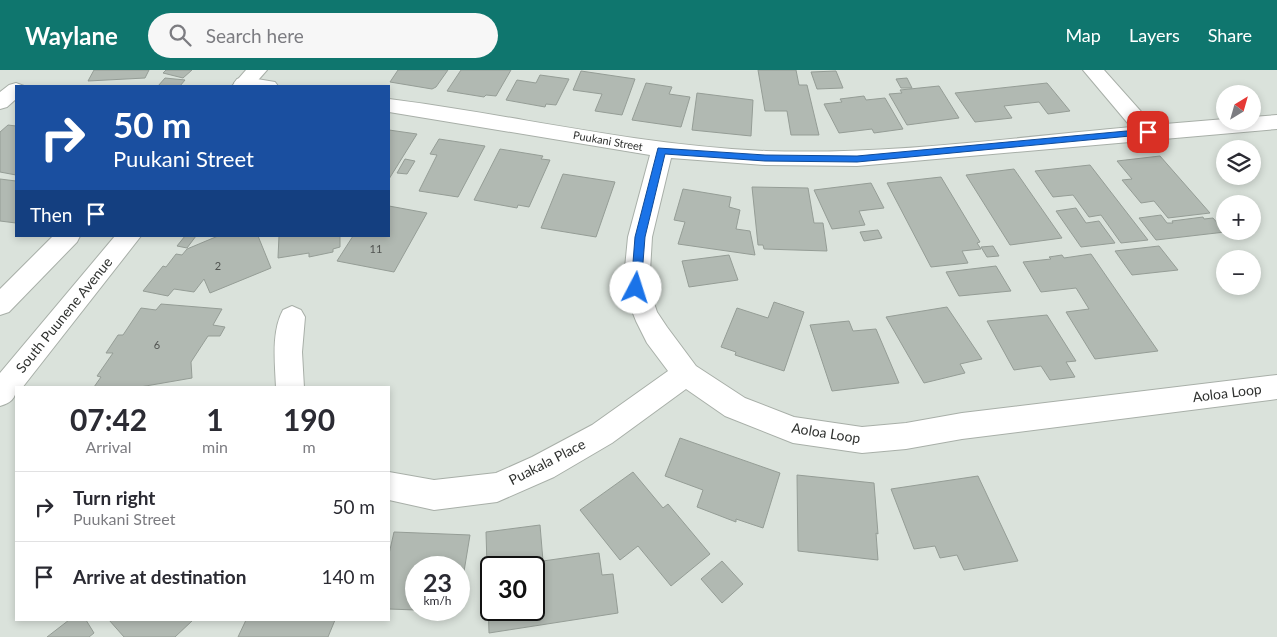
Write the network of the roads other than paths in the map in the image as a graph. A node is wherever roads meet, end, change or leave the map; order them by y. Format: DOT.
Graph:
graph roads {
  1 [pos="1093,70"];
  2 [pos="246,81"];
  3 [pos="264,85"];
  4 [pos="15,90"];
  5 [pos="0,102"];
  6 [pos="390,105"];
  7 [pos="1277,122"];
  8 [pos="1148,132"];
  9 [pos="662,150"];
  10 [pos="67,237"];
  11 [pos="128,237"];
  12 [pos="0,305"];
  13 [pos="292,317"];
  14 [pos="686,374"];
  15 [pos="290,386"];
  16 [pos="1277,387"];
  17 [pos="0,394"];
  18 [pos="390,486"];
  1 -- 8 [label="street"];
  2 -- 3 [label="street"];
  4 -- 5 [label="street"];
  6 -- 9 [label="street, Puukani Street"];
  7 -- 8 [label="street, Puukani Street"];
  8 -- 9 [label="street, Puukani Street"];
  9 -- 14 [label="street, Aoloa Loop"];
  10 -- 12 [label="street"];
  11 -- 17 [label="street, South Puunene Avenue"];
  13 -- 15 [label="street"];
  14 -- 16 [label="street, Aoloa Loop"];
  14 -- 18 [label="street, Puakala Place"];
}
